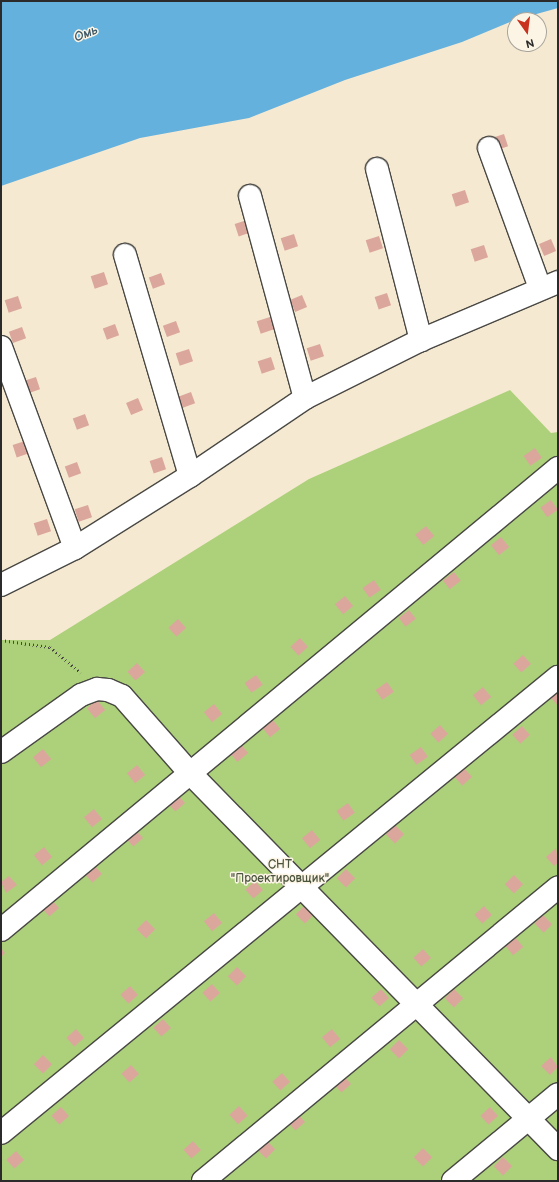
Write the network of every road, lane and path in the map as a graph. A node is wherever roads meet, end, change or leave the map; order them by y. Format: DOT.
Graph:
graph roads {
  1 [pos="489,148"];
  2 [pos="378,169"];
  3 [pos="250,196"];
  4 [pos="125,255"];
  5 [pos="549,285"];
  6 [pos="421,340"];
  7 [pos="1,347"];
  8 [pos="305,398"];
  9 [pos="558,468"];
  10 [pos="190,476"];
  11 [pos="75,548"];
  12 [pos="1,585"];
  13 [pos="1,640"];
  14 [pos="558,677"];
  15 [pos="97,689"];
  16 [pos="1,752"];
  17 [pos="190,772"];
  18 [pos="302,886"];
  19 [pos="558,887"];
  20 [pos="1,930"];
  21 [pos="416,1004"];
  22 [pos="558,1094"];
  23 [pos="528,1118"];
  24 [pos="1,1133"];
  25 [pos="558,1149"];
  26 [pos="203,1181"];
  27 [pos="453,1181"];
  1 -- 5 [label="street"];
  2 -- 6 [label="street"];
  3 -- 8 [label="street"];
  4 -- 10 [label="street"];
  5 -- 6 [label="street"];
  6 -- 8 [label="street"];
  7 -- 11 [label="street"];
  8 -- 10 [label="street"];
  9 -- 17 [label="street"];
  10 -- 11 [label="street"];
  11 -- 12 [label="street"];
  13 -- 15 [label="path"];
  14 -- 18 [label="street"];
  15 -- 16 [label="street"];
  15 -- 17 [label="street"];
  17 -- 18 [label="street"];
  17 -- 20 [label="street"];
  18 -- 21 [label="street"];
  18 -- 24 [label="street"];
  19 -- 21 [label="street"];
  21 -- 23 [label="street"];
  21 -- 26 [label="street"];
  22 -- 23 [label="street"];
  23 -- 25 [label="street"];
  23 -- 27 [label="street"];
}
